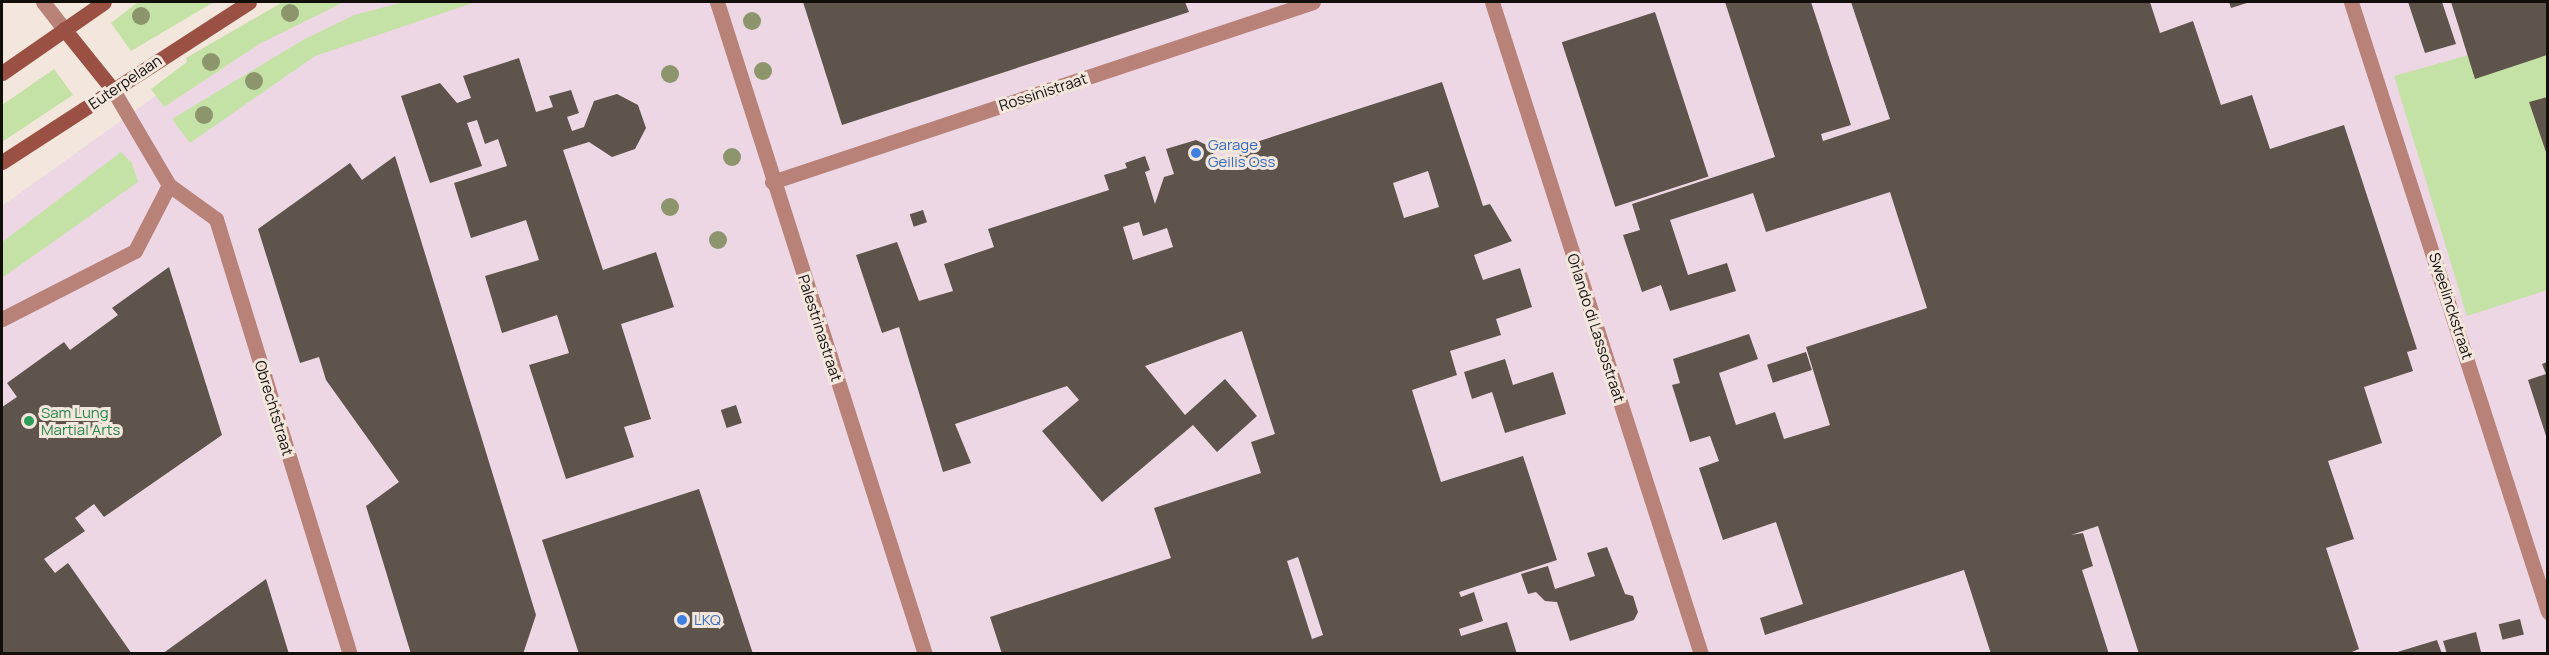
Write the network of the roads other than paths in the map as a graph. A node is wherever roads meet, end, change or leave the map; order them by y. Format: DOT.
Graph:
graph roads {
  1 [pos="43,2"];
  2 [pos="104,2"];
  3 [pos="249,2"];
  4 [pos="717,2"];
  5 [pos="1313,2"];
  6 [pos="1492,2"];
  7 [pos="2351,2"];
  8 [pos="64,29"];
  9 [pos="2,73"];
  10 [pos="113,90"];
  11 [pos="2,162"];
  12 [pos="772,182"];
  13 [pos="168,185"];
  14 [pos="2,319"];
  15 [pos="2547,612"];
  16 [pos="350,654"];
  17 [pos="925,654"];
  18 [pos="1701,654"];
  1 -- 8 [label="street"];
  2 -- 8 [label="street"];
  3 -- 10 [label="street, Euterpelaan"];
  4 -- 12 [label="street, Palestrinastraat"];
  5 -- 12 [label="street, Rossinistraat"];
  6 -- 18 [label="street, Orlando di Lassostraat"];
  7 -- 15 [label="street, Sweelinckstraat"];
  8 -- 9 [label="street"];
  8 -- 10 [label="street, Obrechtstraat"];
  10 -- 11 [label="street, Euterpelaan"];
  10 -- 13 [label="street, Obrechtstraat"];
  12 -- 17 [label="street, Palestrinastraat"];
  13 -- 14 [label="street"];
  13 -- 16 [label="street, Obrechtstraat"];
}
